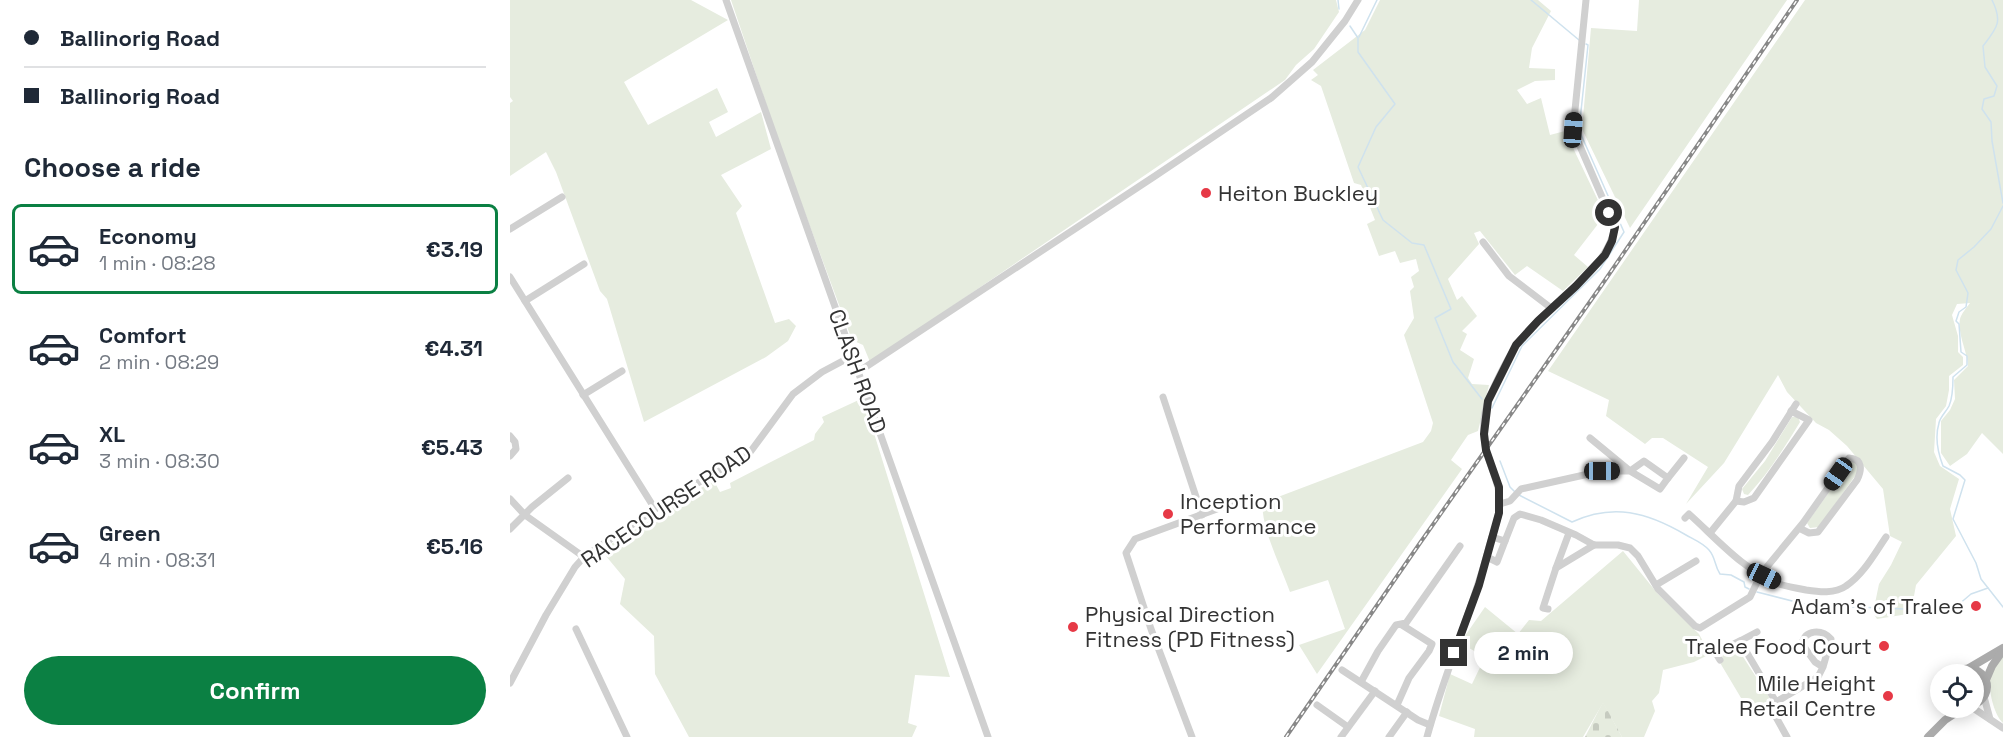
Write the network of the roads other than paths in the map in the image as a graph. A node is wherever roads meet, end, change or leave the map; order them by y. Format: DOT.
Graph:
graph roads {
  1 [pos="718,0"];
  2 [pos="1358,0"];
  3 [pos="1586,0"];
  4 [pos="726,3"];
  5 [pos="561,197"];
  6 [pos="510,229"];
  7 [pos="1483,242"];
  8 [pos="584,264"];
  9 [pos="510,277"];
  10 [pos="525,301"];
  11 [pos="1551,308"];
  12 [pos="852,356"];
  13 [pos="622,371"];
  14 [pos="858,372"];
  15 [pos="584,394"];
  16 [pos="1163,397"];
  17 [pos="1796,404"];
  18 [pos="1791,411"];
  19 [pos="510,436"];
  20 [pos="1590,438"];
  21 [pos="510,456"];
  22 [pos="1684,458"];
  23 [pos="1630,471"];
  24 [pos="568,478"];
  25 [pos="1668,478"];
  26 [pos="510,499"];
  27 [pos="1736,501"];
  28 [pos="1236,502"];
  29 [pos="1500,504"];
  30 [pos="656,510"];
  31 [pos="525,515"];
  32 [pos="1202,515"];
  33 [pos="1685,518"];
  34 [pos="1799,528"];
  35 [pos="510,529"];
  36 [pos="1569,533"];
  37 [pos="1710,533"];
  38 [pos="1492,537"];
  39 [pos="1886,537"];
  40 [pos="1505,541"];
  41 [pos="1594,545"];
  42 [pos="1460,546"];
  43 [pos="584,557"];
  44 [pos="1491,559"];
  45 [pos="1696,561"];
  46 [pos="1556,568"];
  47 [pos="1761,574"];
  48 [pos="1656,585"];
  49 [pos="1548,609"];
  50 [pos="1402,625"];
  51 [pos="576,629"];
  52 [pos="1757,632"];
  53 [pos="1740,641"];
  54 [pos="1712,645"];
  55 [pos="2003,649"];
  56 [pos="1975,664"];
  57 [pos="1823,667"];
  58 [pos="1342,670"];
  59 [pos="1986,680"];
  60 [pos="1361,682"];
  61 [pos="510,683"];
  62 [pos="1375,691"];
  63 [pos="1984,697"];
  64 [pos="1776,702"];
  65 [pos="1317,705"];
  66 [pos="1398,705"];
  67 [pos="1407,712"];
  68 [pos="1984,714"];
  69 [pos="1942,718"];
  70 [pos="1950,718"];
  71 [pos="1990,719"];
  72 [pos="1430,725"];
  73 [pos="1348,727"];
  74 [pos="1937,728"];
  75 [pos="2003,728"];
  76 [pos="627,737"];
  77 [pos="988,737"];
  78 [pos="1192,737"];
  79 [pos="1341,737"];
  80 [pos="1389,737"];
  81 [pos="1427,737"];
  82 [pos="1787,737"];
  83 [pos="1928,737"];
  1 -- 4 [label="street"];
  2 -- 14 [label="street"];
  3 -- 11 [label="street"];
  4 -- 12 [label="street, CLASH ROAD"];
  5 -- 6 [label="street"];
  7 -- 11 [label="street"];
  8 -- 10 [label="street"];
  9 -- 10 [label="street"];
  10 -- 15 [label="street"];
  11 -- 29 [label="street"];
  12 -- 14 [label="street, CLASH ROAD"];
  12 -- 30 [label="street, RACECOURSE ROAD"];
  13 -- 15 [label="street"];
  14 -- 77 [label="street, CLASH ROAD"];
  15 -- 30 [label="street"];
  16 -- 32 [label="street"];
  17 -- 18 [label="street"];
  18 -- 27 [label="street"];
  18 -- 27 [label="street"];
  19 -- 21 [label="street"];
  20 -- 23 [label="street"];
  22 -- 25 [label="street"];
  23 -- 25 [label="street"];
  23 -- 25 [label="street"];
  23 -- 29 [label="street"];
  24 -- 31 [label="street"];
  26 -- 31 [label="street"];
  27 -- 37 [label="street"];
  28 -- 32 [label="street"];
  29 -- 38 [label="street"];
  30 -- 43 [label="street, RACECOURSE ROAD"];
  31 -- 35 [label="street"];
  31 -- 43 [label="street"];
  32 -- 78 [label="street"];
  33 -- 37 [label="street"];
  34 -- 34 [label="street"];
  34 -- 47 [label="street"];
  36 -- 40 [label="street"];
  36 -- 41 [label="street"];
  36 -- 46 [label="street"];
  37 -- 47 [label="street"];
  38 -- 40 [label="street"];
  38 -- 72 [label="street"];
  39 -- 47 [label="street"];
  40 -- 44 [label="street"];
  41 -- 46 [label="street"];
  41 -- 48 [label="street"];
  42 -- 50 [label="street"];
  43 -- 61 [label="street, RACECOURSE ROAD"];
  45 -- 48 [label="street"];
  46 -- 49 [label="street"];
  47 -- 48 [label="street"];
  50 -- 60 [label="street"];
  50 -- 66 [label="street"];
  51 -- 76 [label="street"];
  52 -- 53 [label="street"];
  53 -- 54 [label="street"];
  53 -- 64 [label="street"];
  55 -- 56 [label="main road"];
  55 -- 59 [label="main road"];
  57 -- 57 [label="street"];
  57 -- 64 [label="street"];
  58 -- 60 [label="street"];
  59 -- 63 [label="main road"];
  60 -- 62 [label="street"];
  62 -- 66 [label="street"];
  62 -- 73 [label="street"];
  63 -- 71 [label="street"];
  64 -- 82 [label="street"];
  65 -- 73 [label="street"];
  66 -- 67 [label="street"];
  67 -- 72 [label="street"];
  67 -- 80 [label="street"];
  68 -- 71 [label="street"];
  69 -- 74 [label="main road"];
  70 -- 74 [label="main road"];
  71 -- 75 [label="street"];
  72 -- 81 [label="street"];
  73 -- 79 [label="street"];
  74 -- 83 [label="main road"];
}
